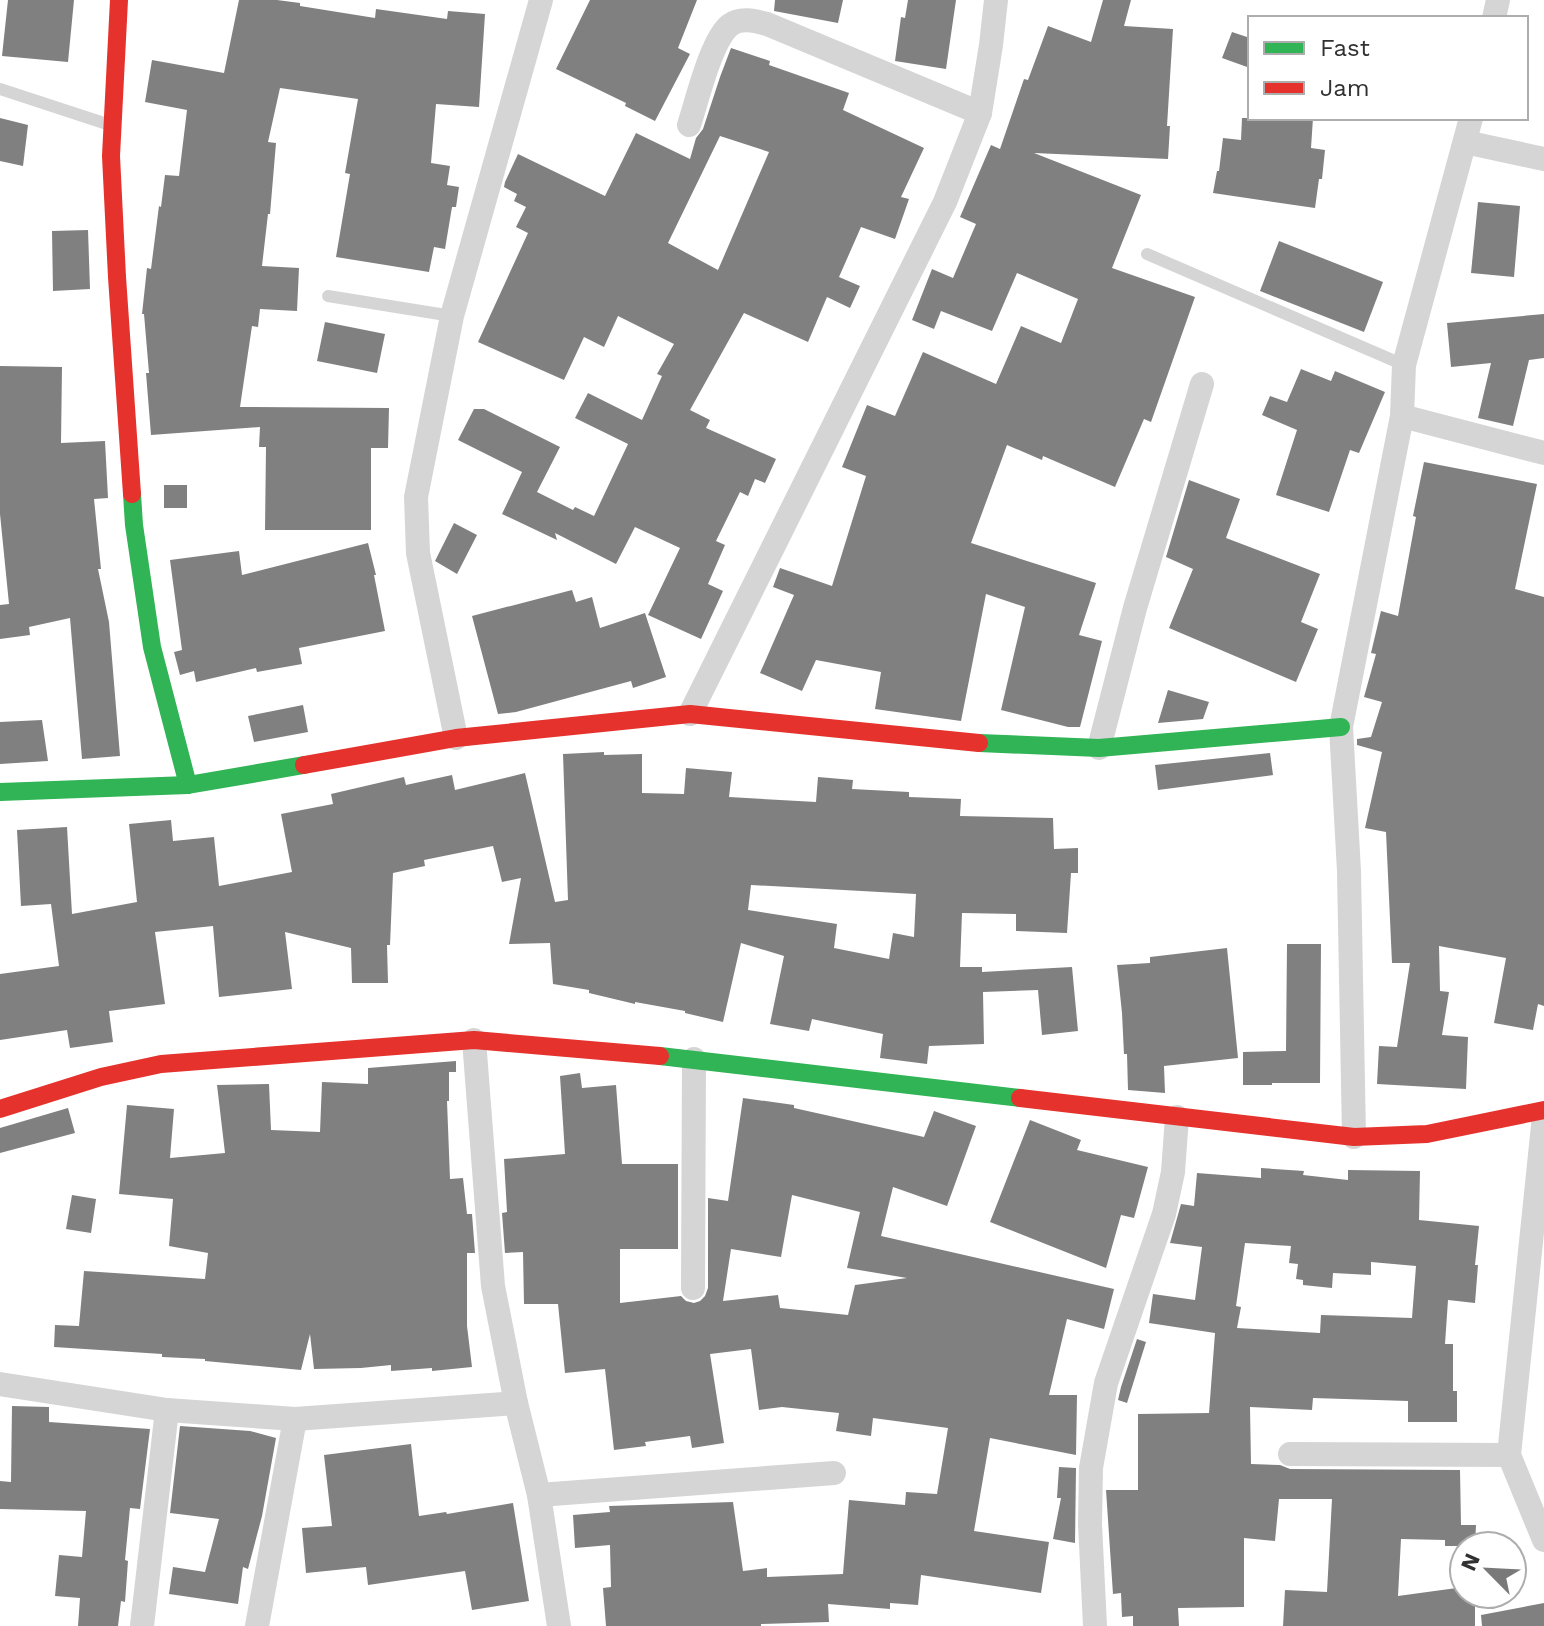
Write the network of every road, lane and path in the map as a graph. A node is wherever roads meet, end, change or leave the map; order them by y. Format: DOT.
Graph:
graph roads {
  1 [pos="119,0"];
  2 [pos="996,0"];
  3 [pos="533,1"];
  4 [pos="0,89"];
  5 [pos="980,113"];
  6 [pos="689,125"];
  7 [pos="113,126"];
  8 [pos="1468,130"];
  9 [pos="1544,159"];
  10 [pos="1147,254"];
  11 [pos="328,296"];
  12 [pos="452,316"];
  13 [pos="1404,365"];
  14 [pos="1202,384"];
  15 [pos="1402,416"];
  16 [pos="1544,453"];
  17 [pos="690,714"];
  18 [pos="1341,727"];
  19 [pos="456,738"];
  20 [pos="1099,748"];
  21 [pos="188,785"];
  22 [pos="0,792"];
  23 [pos="474,1040"];
  24 [pos="694,1059"];
  25 [pos="0,1109"];
  26 [pos="1544,1113"];
  27 [pos="1177,1117"];
  28 [pos="1354,1137"];
  29 [pos="693,1288"];
  30 [pos="0,1384"];
  31 [pos="516,1403"];
  32 [pos="167,1410"];
  33 [pos="295,1419"];
  34 [pos="1290,1454"];
  35 [pos="1509,1455"];
  36 [pos="834,1473"];
  37 [pos="539,1495"];
  38 [pos="1544,1540"];
  39 [pos="142,1626"];
  40 [pos="257,1626"];
  41 [pos="559,1626"];
  42 [pos="1095,1626"];
  1 -- 7 [label="street"];
  2 -- 5 [label="street"];
  3 -- 12 [label="street"];
  4 -- 7 [label="lane"];
  5 -- 6 [label="street"];
  5 -- 17 [label="street"];
  7 -- 21 [label="street"];
  8 -- 9 [label="street"];
  8 -- 13 [label="street"];
  10 -- 13 [label="lane"];
  11 -- 12 [label="lane"];
  12 -- 19 [label="street"];
  13 -- 15 [label="street"];
  14 -- 20 [label="street"];
  15 -- 16 [label="street"];
  15 -- 18 [label="street"];
  17 -- 19 [label="street"];
  17 -- 20 [label="street"];
  18 -- 20 [label="street"];
  18 -- 28 [label="street"];
  19 -- 21 [label="street"];
  21 -- 22 [label="street"];
  23 -- 24 [label="street"];
  23 -- 25 [label="street"];
  23 -- 31 [label="street"];
  24 -- 27 [label="street"];
  24 -- 29 [label="street"];
  26 -- 28 [label="street"];
  26 -- 35 [label="street"];
  27 -- 28 [label="street"];
  27 -- 42 [label="street"];
  30 -- 32 [label="street"];
  31 -- 33 [label="street"];
  31 -- 37 [label="street"];
  32 -- 33 [label="street"];
  32 -- 39 [label="street"];
  33 -- 40 [label="street"];
  34 -- 35 [label="street"];
  35 -- 38 [label="street"];
  36 -- 37 [label="street"];
  37 -- 41 [label="street"];
}
